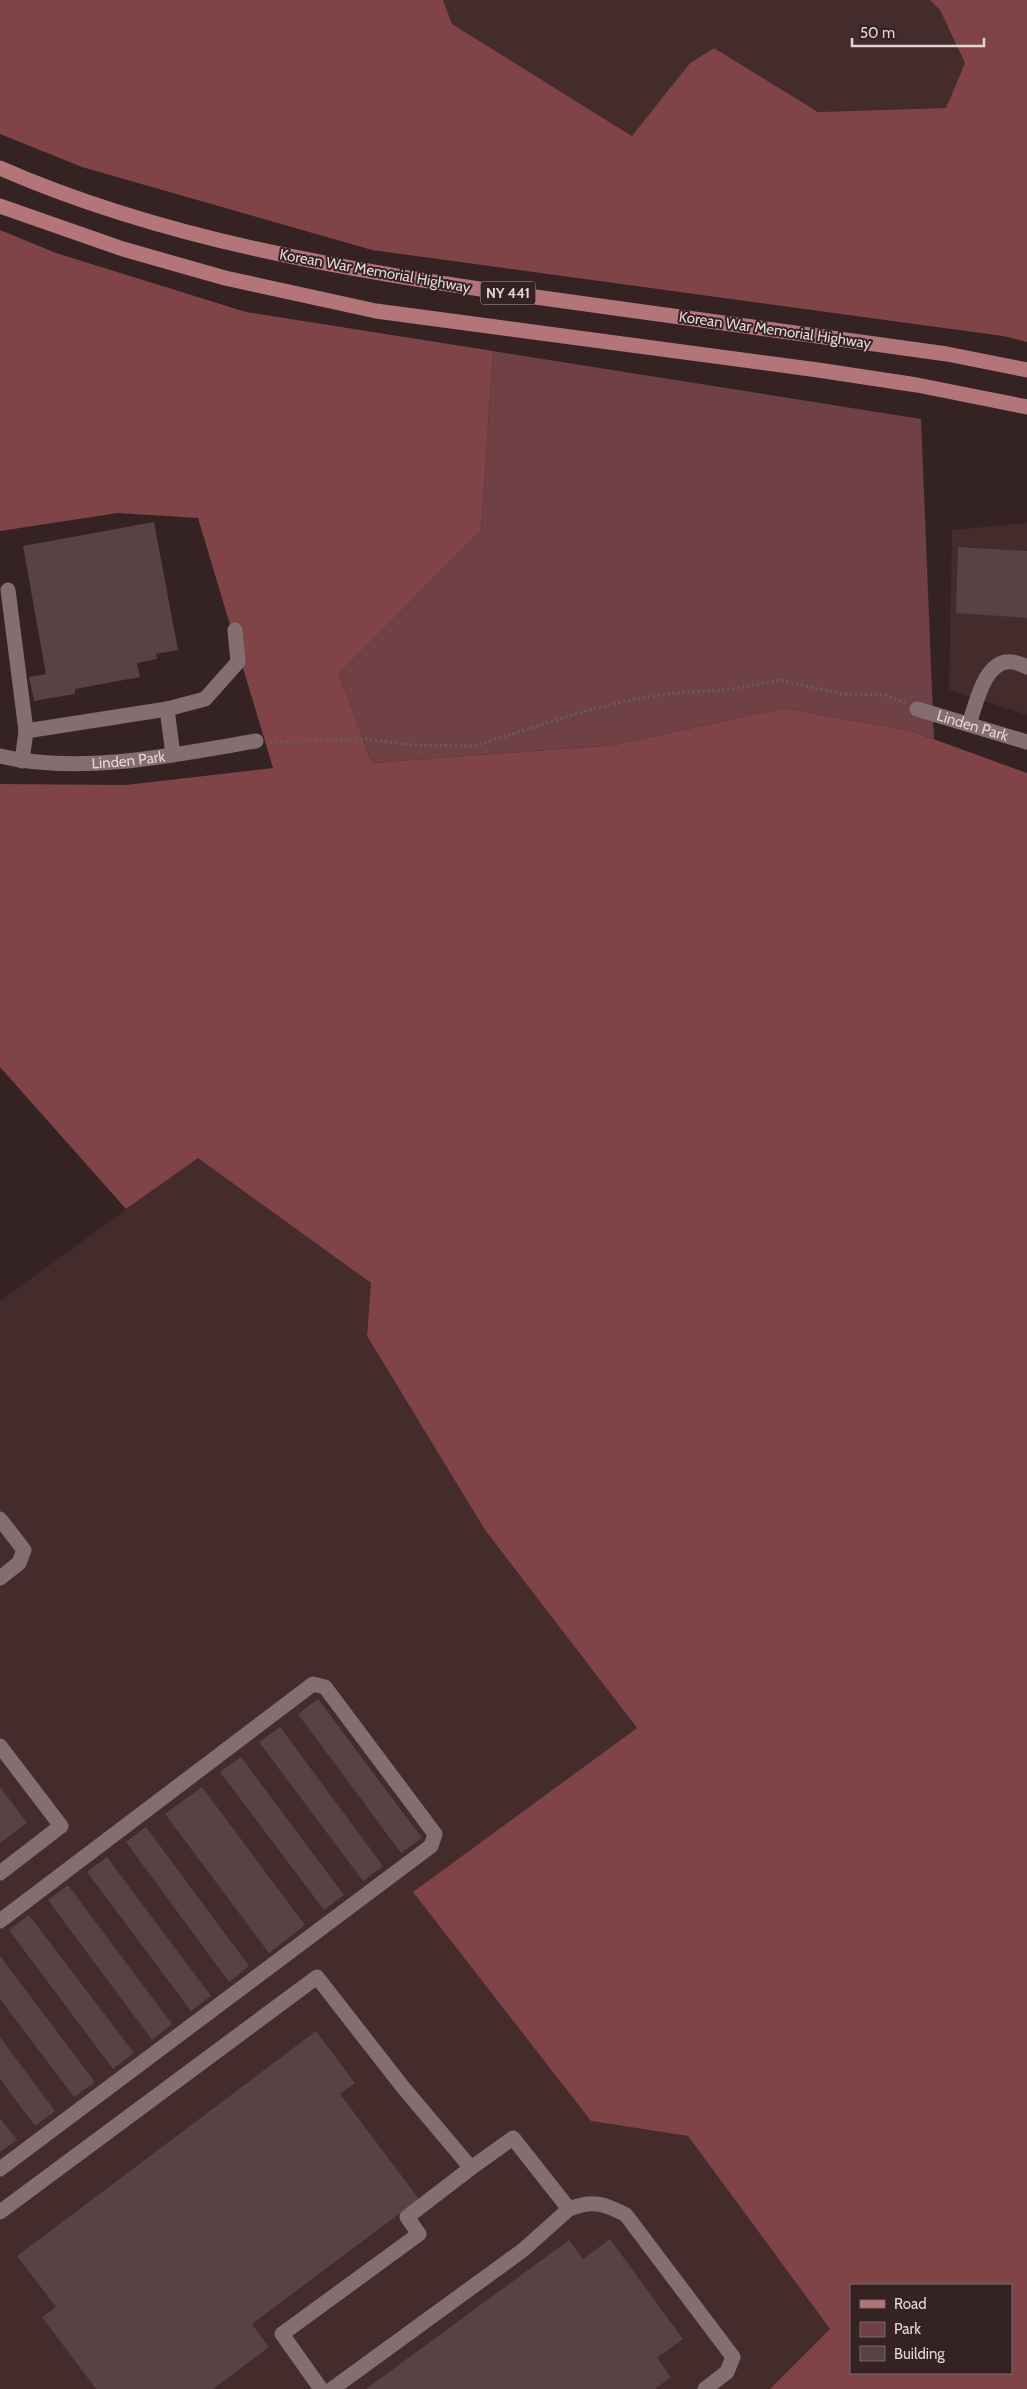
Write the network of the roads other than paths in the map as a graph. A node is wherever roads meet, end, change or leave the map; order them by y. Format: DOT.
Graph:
graph roads {
  1 [pos="0,168"];
  2 [pos="0,206"];
  3 [pos="1027,370"];
  4 [pos="1027,407"];
  5 [pos="8,590"];
  6 [pos="235,630"];
  7 [pos="1027,666"];
  8 [pos="916,709"];
  9 [pos="167,710"];
  10 [pos="968,724"];
  11 [pos="26,731"];
  12 [pos="256,741"];
  13 [pos="1027,742"];
  14 [pos="173,755"];
  15 [pos="0,756"];
  16 [pos="22,761"];
  17 [pos="0,1519"];
  18 [pos="0,1578"];
  19 [pos="0,1746"];
  20 [pos="0,1873"];
  21 [pos="0,1922"];
  22 [pos="471,2168"];
  23 [pos="0,2169"];
  24 [pos="570,2209"];
  25 [pos="0,2212"];
  26 [pos="321,2389"];
  27 [pos="332,2389"];
  28 [pos="705,2389"];
  1 -- 3 [label="main road, Korean War Memorial Highway / NY 441"];
  2 -- 4 [label="main road, NY 441"];
  5 -- 11 [label="street"];
  6 -- 9 [label="street"];
  7 -- 10 [label="street"];
  8 -- 10 [label="street, Linden Park"];
  9 -- 11 [label="street"];
  9 -- 14 [label="street"];
  10 -- 13 [label="street, Linden Park"];
  11 -- 16 [label="street"];
  12 -- 14 [label="street, Linden Park"];
  14 -- 16 [label="street, Linden Park"];
  15 -- 16 [label="street, Linden Park"];
  17 -- 18 [label="street"];
  19 -- 20 [label="street"];
  21 -- 23 [label="street"];
  22 -- 24 [label="street"];
  22 -- 25 [label="street"];
  22 -- 26 [label="street"];
  24 -- 27 [label="street"];
  24 -- 28 [label="street"];
}
